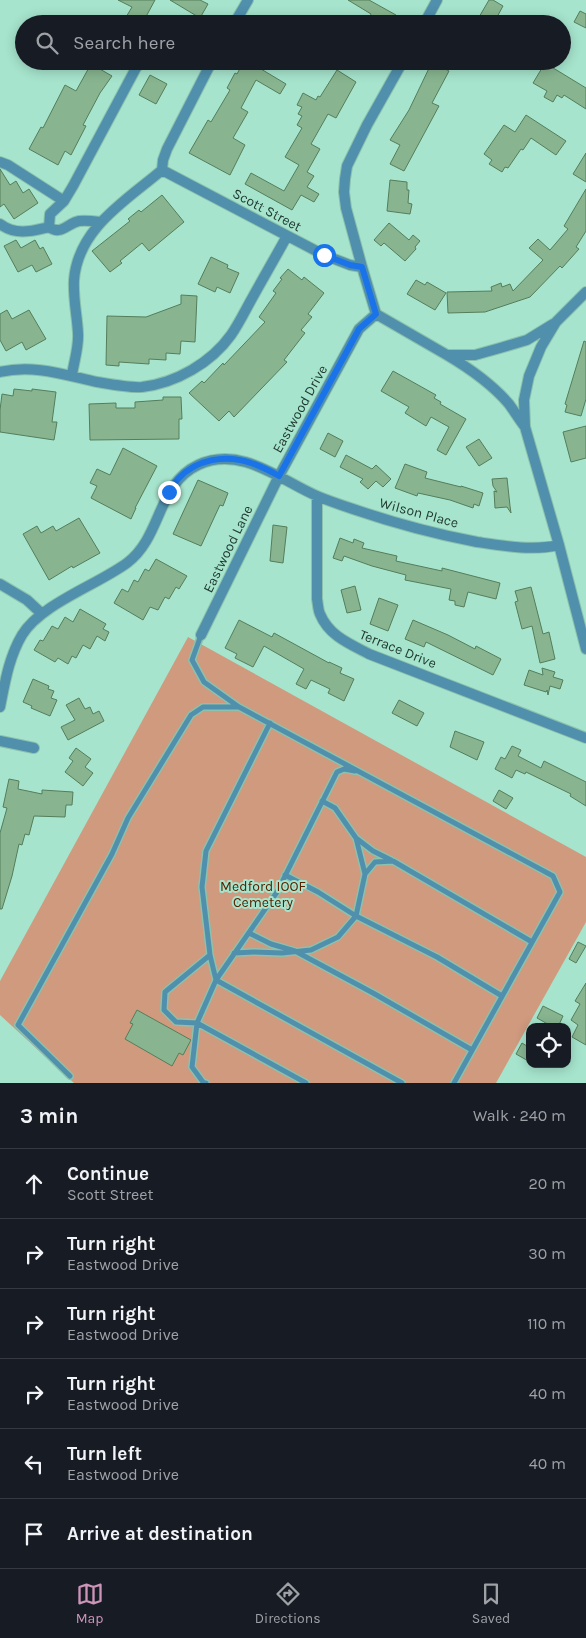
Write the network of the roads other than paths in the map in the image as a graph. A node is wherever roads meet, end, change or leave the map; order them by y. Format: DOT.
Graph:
graph roads {
  1 [pos="437,0"];
  2 [pos="245,1"];
  3 [pos="238,15"];
  4 [pos="429,15"];
  5 [pos="135,70"];
  6 [pos="207,70"];
  7 [pos="398,70"];
  8 [pos="0,162"];
  9 [pos="162,170"];
  10 [pos="64,201"];
  11 [pos="100,222"];
  12 [pos="0,224"];
  13 [pos="49,227"];
  14 [pos="287,236"];
  15 [pos="362,267"];
  16 [pos="586,292"];
  17 [pos="376,314"];
  18 [pos="556,322"];
  19 [pos="447,355"];
  20 [pos="0,372"];
  21 [pos="72,375"];
  22 [pos="524,427"];
  23 [pos="279,476"];
  24 [pos="317,496"];
  25 [pos="559,545"];
  26 [pos="0,584"];
  27 [pos="42,613"];
  28 [pos="201,635"];
  29 [pos="586,649"];
  30 [pos="0,707"];
  31 [pos="239,707"];
  32 [pos="270,723"];
  33 [pos="586,738"];
  34 [pos="0,741"];
  35 [pos="34,748"];
  36 [pos="358,771"];
  37 [pos="322,801"];
  38 [pos="356,838"];
  39 [pos="393,861"];
  40 [pos="285,874"];
  41 [pos="365,874"];
  42 [pos="356,916"];
  43 [pos="249,933"];
  44 [pos="532,942"];
  45 [pos="295,951"];
  46 [pos="234,953"];
  47 [pos="210,955"];
  48 [pos="216,980"];
  49 [pos="502,996"];
  50 [pos="197,1023"];
  51 [pos="472,1050"];
  52 [pos="70,1076"];
  53 [pos="206,1083"];
  54 [pos="306,1083"];
  55 [pos="402,1083"];
  56 [pos="454,1083"];
  1 -- 4 [label="street"];
  2 -- 3 [label="street"];
  5 -- 10 [label="street"];
  6 -- 9 [label="street"];
  7 -- 15 [label="street"];
  8 -- 10 [label="street"];
  9 -- 11 [label="street"];
  9 -- 14 [label="street, Scott Street"];
  10 -- 13 [label="street"];
  11 -- 13 [label="street"];
  11 -- 21 [label="street"];
  12 -- 13 [label="street"];
  14 -- 15 [label="street, Scott Street"];
  14 -- 21 [label="street"];
  15 -- 17 [label="street"];
  16 -- 18 [label="street"];
  17 -- 19 [label="street"];
  17 -- 23 [label="street, Eastwood Drive"];
  18 -- 19 [label="street"];
  18 -- 22 [label="street"];
  19 -- 22 [label="street"];
  20 -- 21 [label="street"];
  22 -- 25 [label="street"];
  23 -- 24 [label="street, Wilson Place"];
  23 -- 27 [label="street, Eastwood Drive"];
  23 -- 28 [label="street, Eastwood Lane"];
  24 -- 25 [label="street, Wilson Place"];
  24 -- 33 [label="street, Terrace Drive"];
  25 -- 29 [label="street"];
  26 -- 27 [label="street"];
  27 -- 30 [label="street, Eastwood Drive"];
  28 -- 31 [label="lane"];
  31 -- 32 [label="lane"];
  31 -- 52 [label="lane"];
  32 -- 36 [label="lane"];
  32 -- 47 [label="lane"];
  34 -- 35 [label="street"];
  36 -- 37 [label="lane"];
  36 -- 44 [label="lane"];
  37 -- 38 [label="lane"];
  37 -- 40 [label="lane"];
  38 -- 39 [label="lane"];
  38 -- 41 [label="lane"];
  39 -- 41 [label="lane"];
  39 -- 44 [label="lane"];
  40 -- 42 [label="lane"];
  40 -- 43 [label="lane"];
  41 -- 42 [label="lane"];
  42 -- 45 [label="lane"];
  42 -- 49 [label="lane"];
  43 -- 45 [label="lane"];
  43 -- 46 [label="lane"];
  44 -- 49 [label="lane"];
  45 -- 46 [label="lane"];
  45 -- 51 [label="lane"];
  46 -- 48 [label="lane"];
  47 -- 48 [label="lane"];
  47 -- 50 [label="lane"];
  48 -- 50 [label="lane"];
  48 -- 55 [label="lane"];
  49 -- 51 [label="lane"];
  50 -- 53 [label="lane"];
  50 -- 54 [label="lane"];
  51 -- 56 [label="lane"];
}
